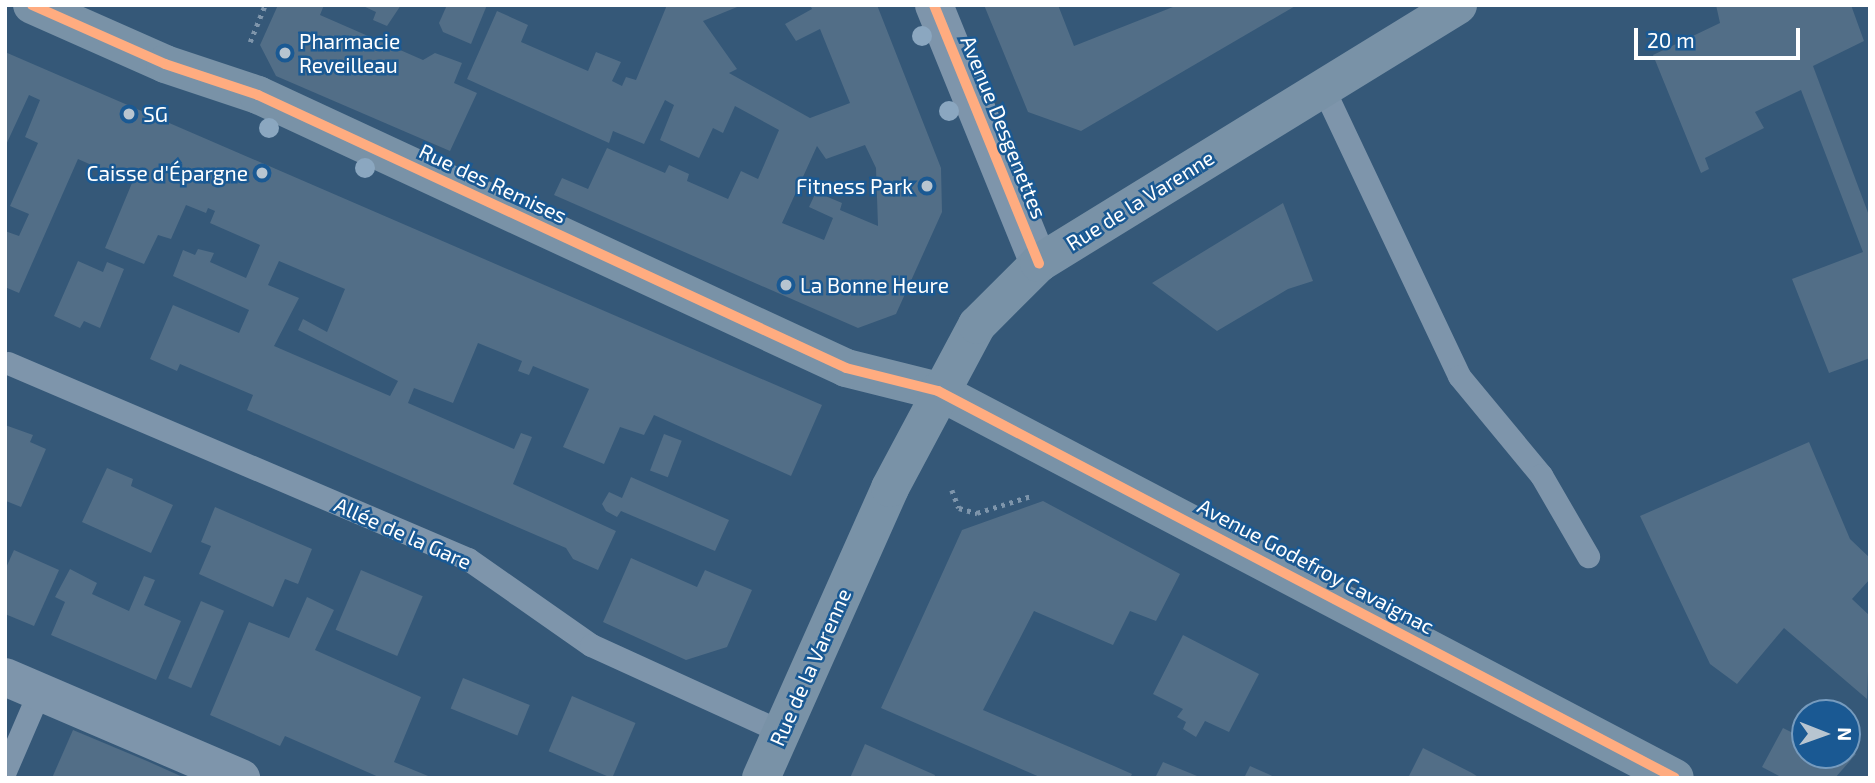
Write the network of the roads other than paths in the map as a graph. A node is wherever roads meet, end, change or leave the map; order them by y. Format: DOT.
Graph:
graph roads {
  1 [pos="32,5"];
  2 [pos="934,5"];
  3 [pos="1458,5"];
  4 [pos="1322,88"];
  5 [pos="1039,263"];
  6 [pos="8,363"];
  7 [pos="938,391"];
  8 [pos="1587,556"];
  9 [pos="22,685"];
  10 [pos="782,732"];
  11 [pos="5,771"];
  12 [pos="241,778"];
  13 [pos="761,778"];
  14 [pos="1675,778"];
  1 -- 7 [label="main road, Rue des Remises"];
  2 -- 5 [label="street, Avenue Desgenettes"];
  3 -- 4 [label="main road, Rue de la Varenne"];
  4 -- 5 [label="main road, Rue de la Varenne"];
  4 -- 8 [label="lane"];
  5 -- 7 [label="main road, Rue de la Varenne"];
  6 -- 10 [label="lane, Allée de la Gare"];
  7 -- 10 [label="main road, Rue de la Varenne"];
  7 -- 14 [label="main road, Avenue Godefroy Cavaignac"];
  9 -- 11 [label="lane"];
  9 -- 12 [label="street"];
  10 -- 13 [label="main road, Rue de la Varenne"];
}
